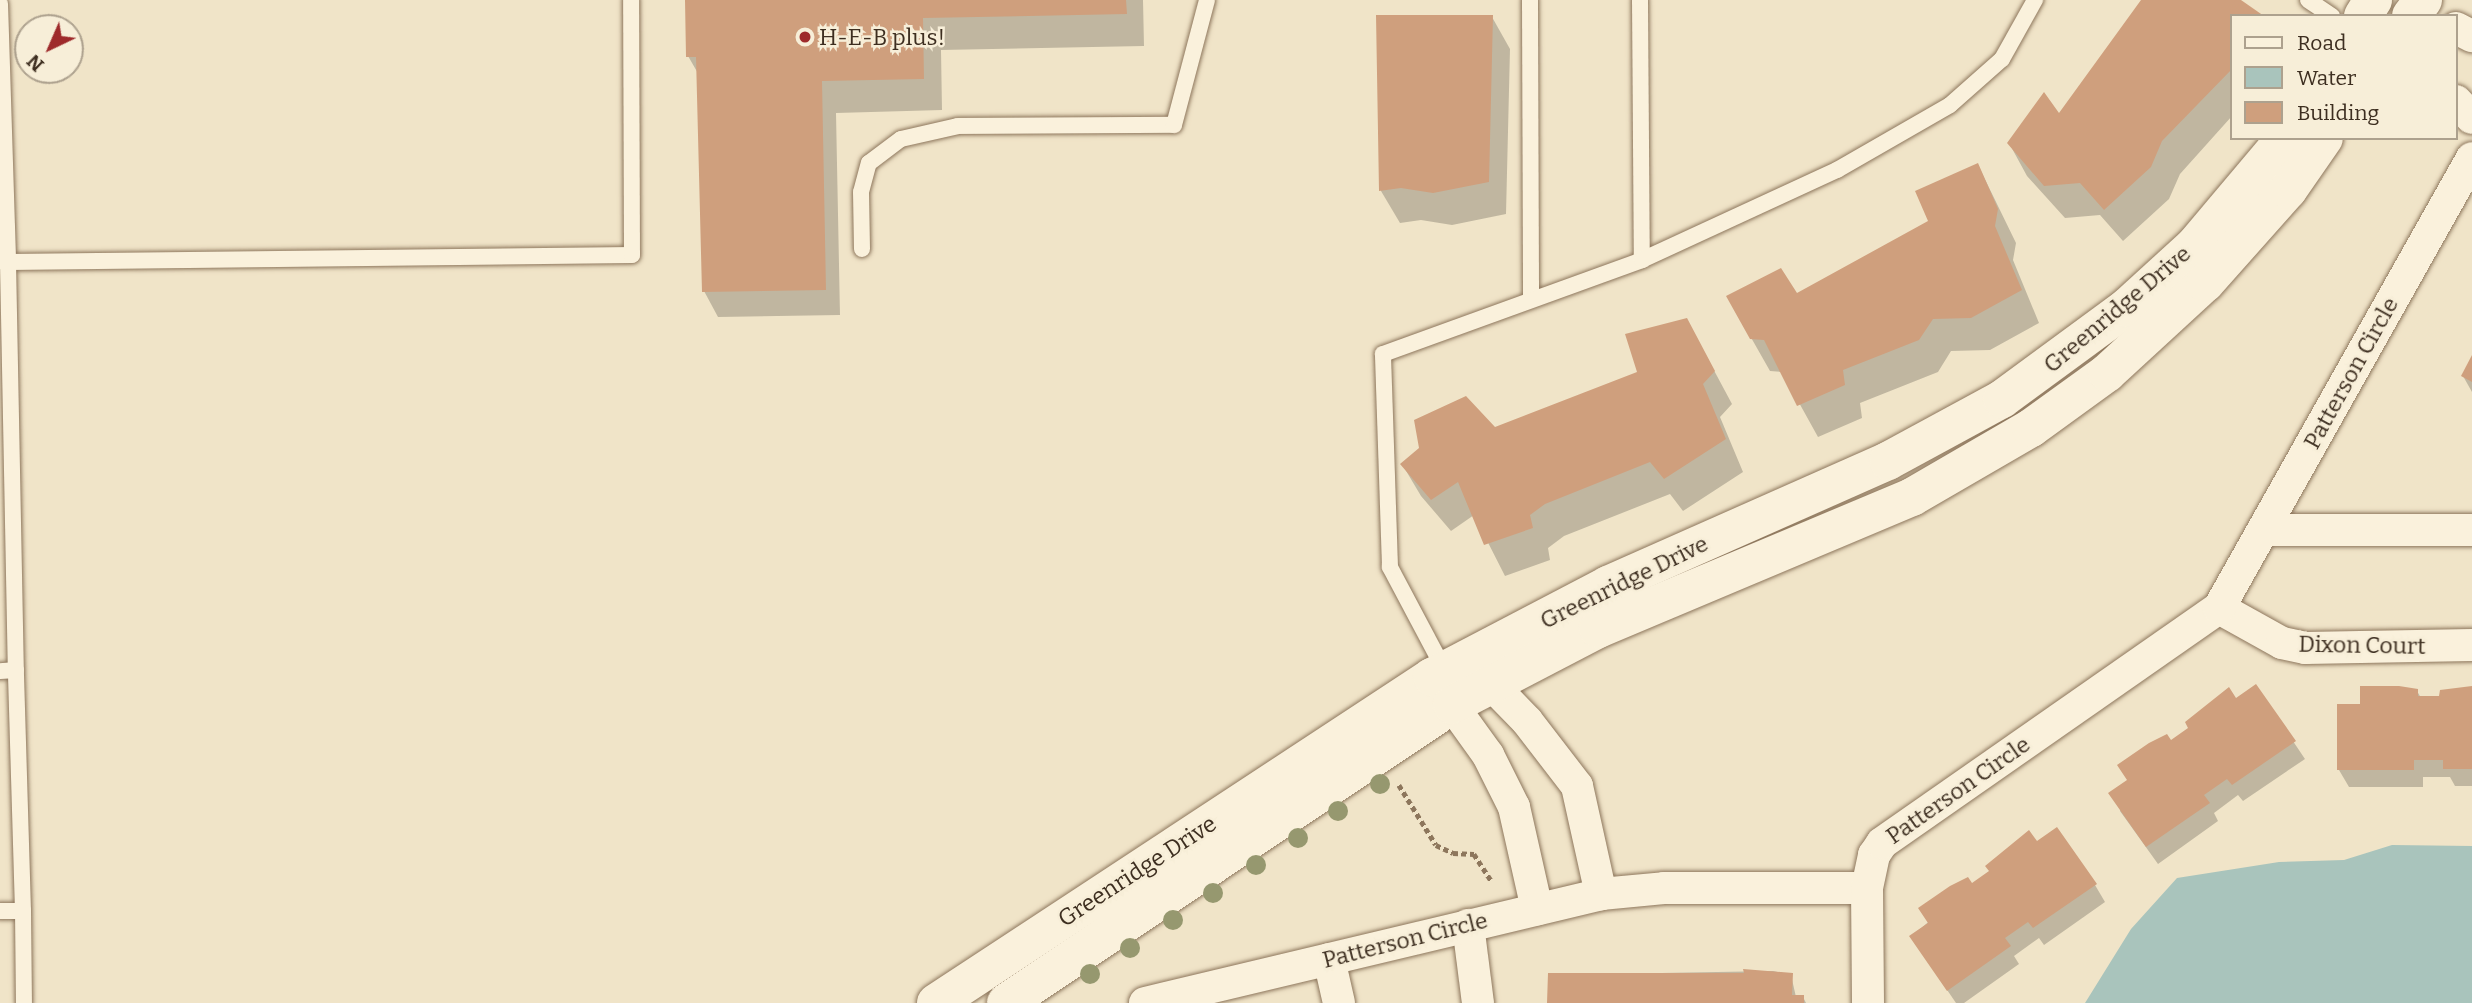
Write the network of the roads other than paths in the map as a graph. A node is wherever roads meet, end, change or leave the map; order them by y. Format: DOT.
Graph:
graph roads {
  1 [pos="631,0"];
  2 [pos="1208,0"];
  3 [pos="1530,0"];
  4 [pos="1640,0"];
  5 [pos="2035,0"];
  6 [pos="2308,0"];
  7 [pos="0,4"];
  8 [pos="2329,14"];
  9 [pos="1,52"];
  10 [pos="2458,103"];
  11 [pos="2472,118"];
  12 [pos="2284,140"];
  13 [pos="2323,140"];
  14 [pos="2472,158"];
  15 [pos="862,250"];
  16 [pos="1642,260"];
  17 [pos="4,262"];
  18 [pos="1531,299"];
  19 [pos="2263,530"];
  20 [pos="2472,530"];
  21 [pos="2219,608"];
  22 [pos="2472,645"];
  23 [pos="8,671"];
  24 [pos="1459,679"];
  25 [pos="1867,888"];
  26 [pos="1601,894"];
  27 [pos="1537,909"];
  28 [pos="0,911"];
  29 [pos="23,911"];
  30 [pos="1468,925"];
  31 [pos="1329,958"];
  32 [pos="24,1003"];
  33 [pos="936,1003"];
  34 [pos="1006,1003"];
  35 [pos="1145,1003"];
  36 [pos="1339,1003"];
  37 [pos="1478,1003"];
  38 [pos="1868,1003"];
  1 -- 17 [label="lane"];
  2 -- 15 [label="lane"];
  3 -- 18 [label="lane"];
  4 -- 16 [label="lane"];
  5 -- 16 [label="lane"];
  6 -- 8 [label="lane"];
  7 -- 9 [label="lane"];
  9 -- 17 [label="lane"];
  10 -- 11 [label="street"];
  12 -- 24 [label="street, Greenridge Drive"];
  13 -- 24 [label="street, Greenridge Drive"];
  14 -- 19 [label="street, Patterson Circle"];
  16 -- 18 [label="lane"];
  17 -- 23 [label="lane"];
  18 -- 24 [label="lane"];
  19 -- 20 [label="street"];
  19 -- 21 [label="street, Patterson Circle"];
  21 -- 22 [label="street, Dixon Court"];
  21 -- 25 [label="street, Patterson Circle"];
  23 -- 29 [label="lane"];
  24 -- 26 [label="street"];
  24 -- 27 [label="street"];
  24 -- 33 [label="street, Greenridge Drive"];
  24 -- 34 [label="street, Greenridge Drive"];
  25 -- 26 [label="street, Patterson Circle"];
  25 -- 38 [label="street"];
  26 -- 27 [label="street, Patterson Circle"];
  27 -- 30 [label="street, Patterson Circle"];
  28 -- 29 [label="lane"];
  29 -- 32 [label="lane"];
  30 -- 31 [label="street, Patterson Circle"];
  30 -- 37 [label="street"];
  31 -- 35 [label="street, Patterson Circle"];
  31 -- 36 [label="street"];
}
